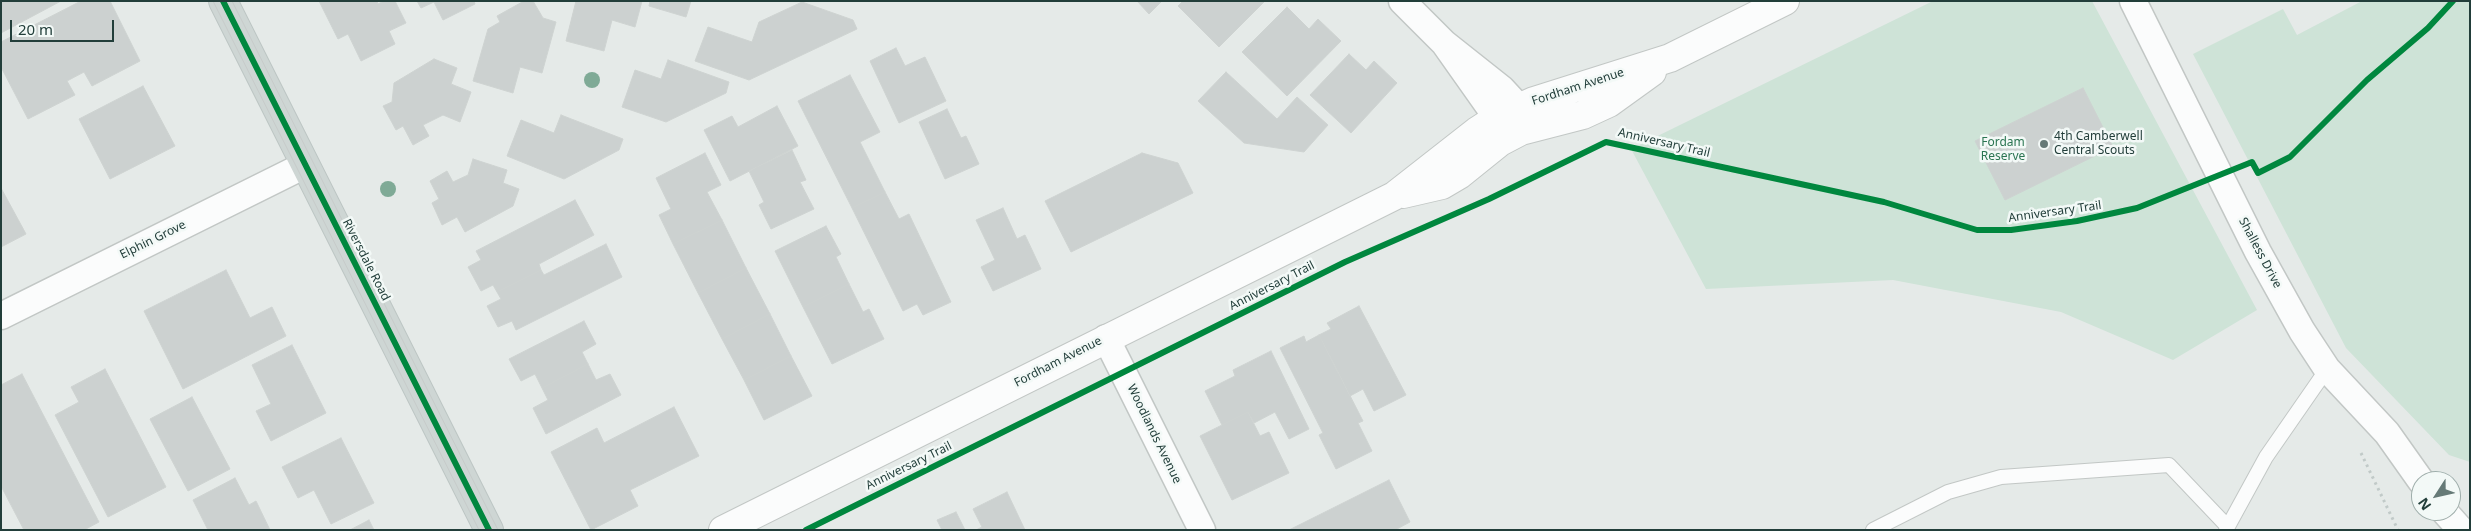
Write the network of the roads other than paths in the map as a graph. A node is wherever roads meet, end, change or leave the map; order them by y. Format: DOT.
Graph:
graph roads {
  1 [pos="222,1"];
  2 [pos="1402,1"];
  3 [pos="1785,1"];
  4 [pos="2133,1"];
  5 [pos="1512,119"];
  6 [pos="305,165"];
  7 [pos="1,316"];
  8 [pos="1106,338"];
  9 [pos="2327,368"];
  10 [pos="2414,471"];
  11 [pos="2226,528"];
  12 [pos="489,530"];
  13 [pos="723,530"];
  14 [pos="1202,530"];
  15 [pos="1873,530"];
  1 -- 6 [label="main road, Riversdale Road"];
  2 -- 5 [label="street"];
  3 -- 5 [label="street, Fordham Avenue"];
  4 -- 9 [label="street, Shalless Drive"];
  5 -- 8 [label="street, Fordham Avenue"];
  6 -- 7 [label="street, Elphin Grove"];
  6 -- 12 [label="main road, Riversdale Road"];
  8 -- 13 [label="street, Fordham Avenue"];
  8 -- 14 [label="street, Woodlands Avenue"];
  9 -- 10 [label="street, Shalless Drive"];
  9 -- 11 [label="lane"];
  11 -- 15 [label="lane"];
}
